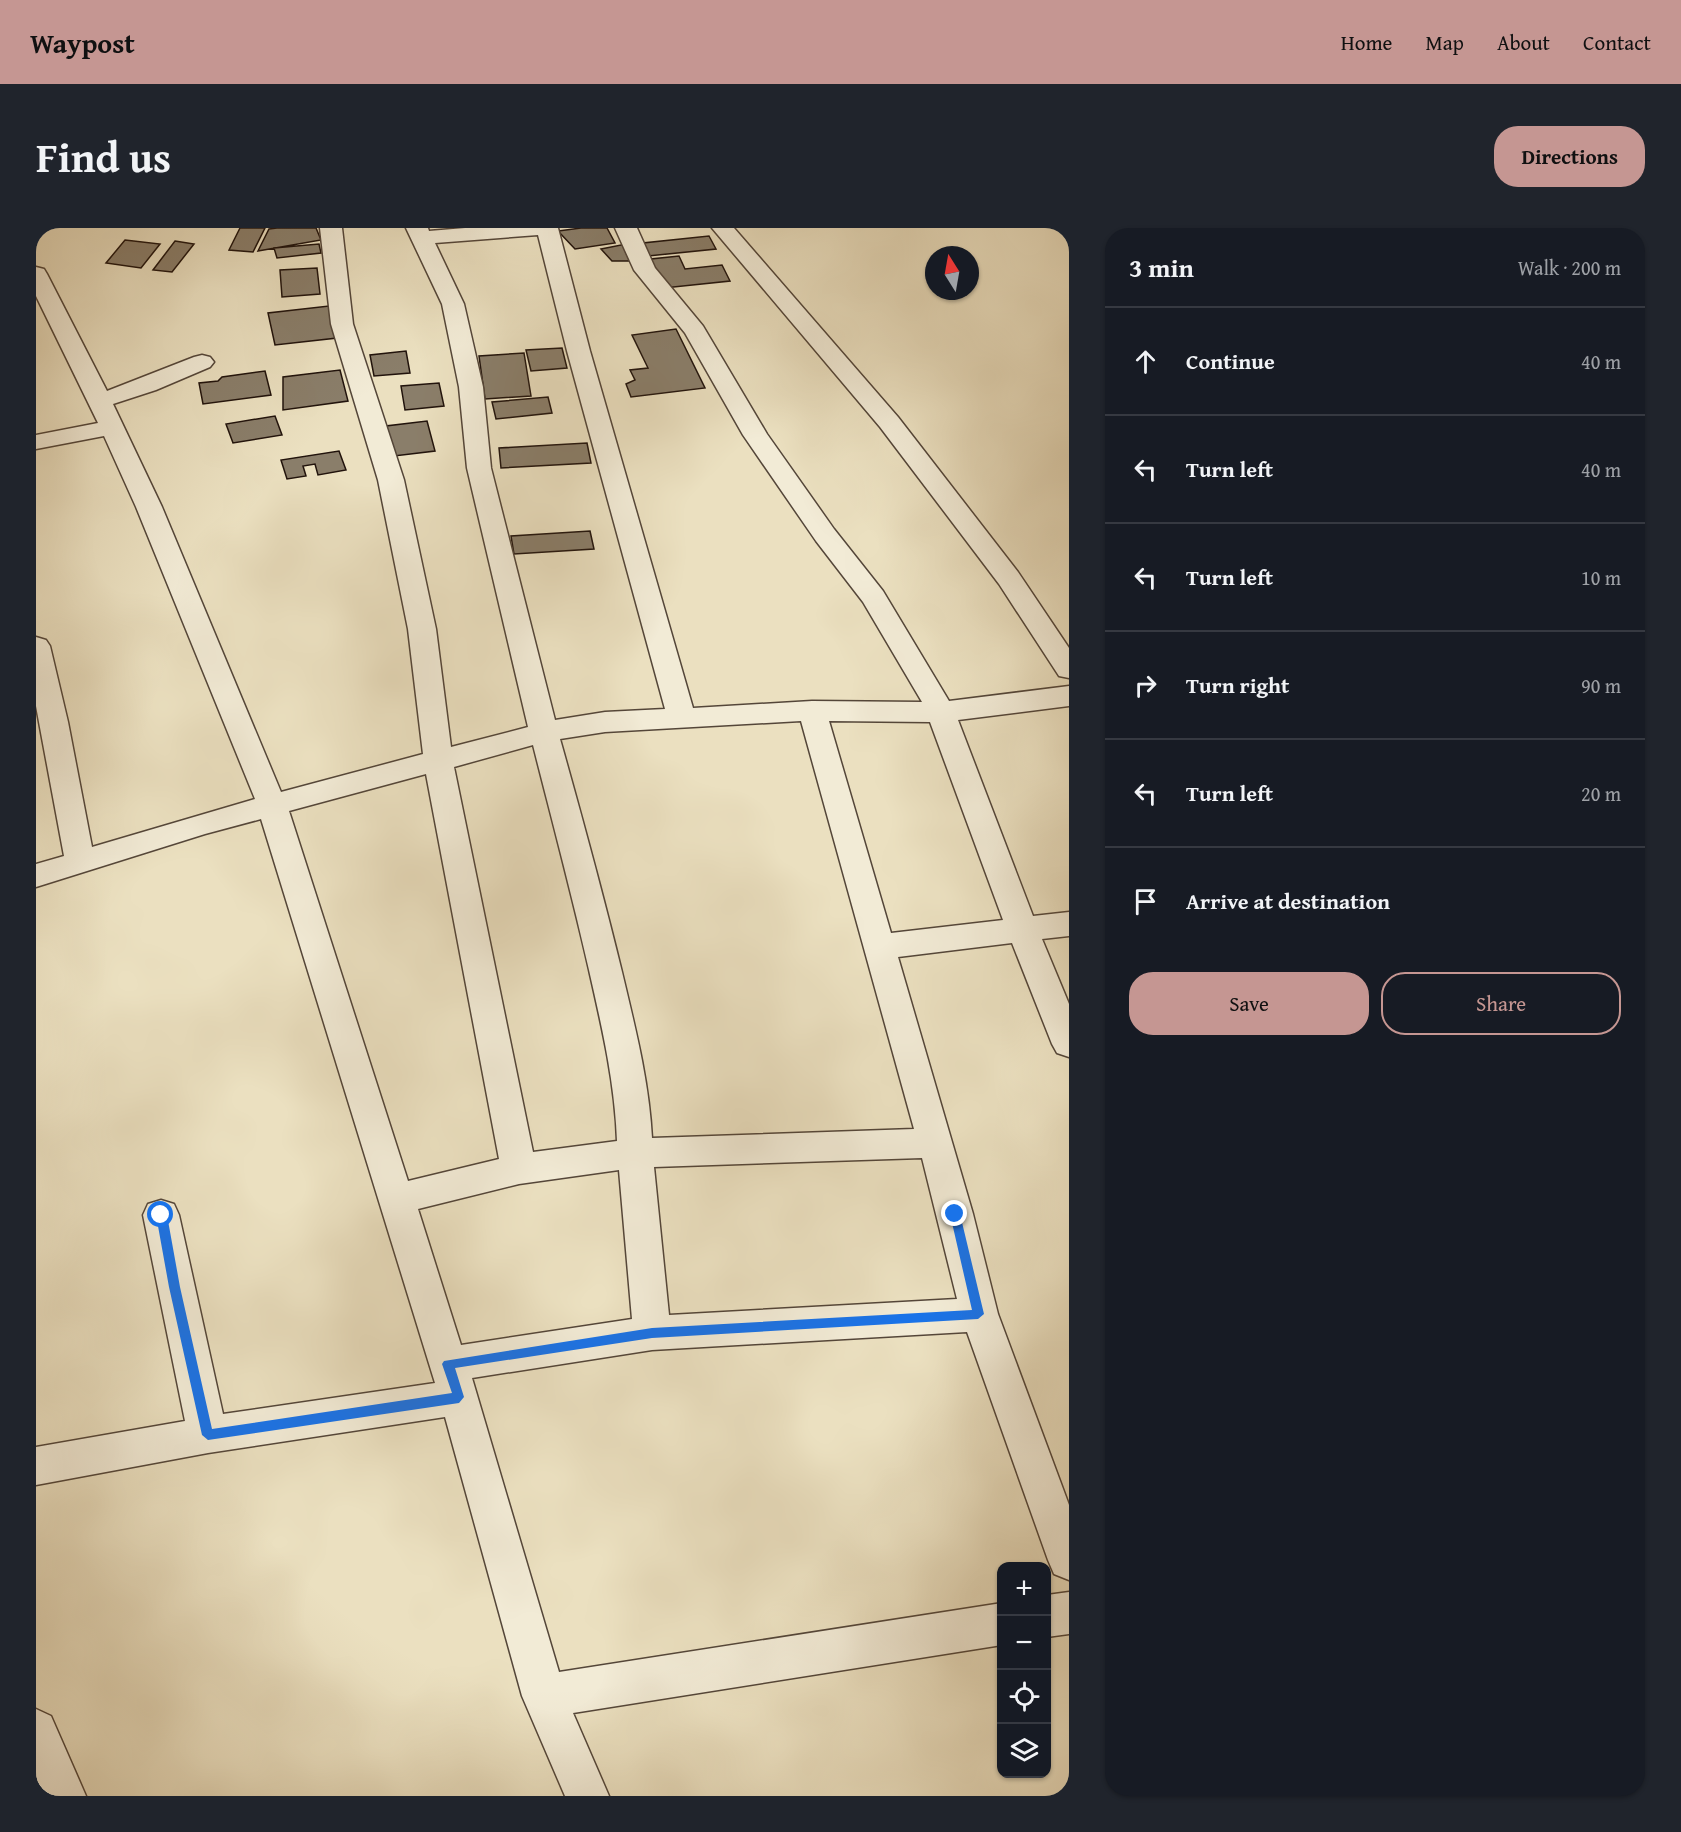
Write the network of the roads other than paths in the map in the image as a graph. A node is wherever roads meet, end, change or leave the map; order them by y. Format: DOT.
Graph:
graph roads {
  1 [pos="331,228"];
  2 [pos="544,228"];
  3 [pos="626,228"];
  4 [pos="723,228"];
  5 [pos="420,233"];
  6 [pos="36,274"];
  7 [pos="202,362"];
  8 [pos="106,414"];
  9 [pos="36,442"];
  10 [pos="36,646"];
  11 [pos="1069,669"];
  12 [pos="1069,696"];
  13 [pos="812,711"];
  14 [pos="941,712"];
  15 [pos="682,718"];
  16 [pos="545,732"];
  17 [pos="438,761"];
  18 [pos="272,805"];
  19 [pos="80,862"];
  20 [pos="36,876"];
  21 [pos="1069,924"];
  22 [pos="1023,929"];
  23 [pos="878,947"];
  24 [pos="1069,1044"];
  25 [pos="935,1143"];
  26 [pos="635,1153"];
  27 [pos="519,1169"];
  28 [pos="396,1199"];
  29 [pos="161,1215"];
  30 [pos="978,1314"];
  31 [pos="652,1333"];
  32 [pos="453,1381"];
  33 [pos="208,1435"];
  34 [pos="36,1466"];
  35 [pos="1069,1560"];
  36 [pos="1069,1613"];
  37 [pos="1051,1615"];
  38 [pos="997,1624"];
  39 [pos="544,1696"];
  40 [pos="36,1731"];
  41 [pos="63,1796"];
  42 [pos="587,1796"];
  1 -- 17 [label="street"];
  2 -- 5 [label="street"];
  2 -- 15 [label="street"];
  3 -- 14 [label="street"];
  4 -- 11 [label="street"];
  5 -- 16 [label="street"];
  6 -- 8 [label="street"];
  7 -- 8 [label="street"];
  8 -- 9 [label="street"];
  8 -- 18 [label="street"];
  10 -- 19 [label="street"];
  12 -- 14 [label="street"];
  13 -- 14 [label="street"];
  13 -- 15 [label="street"];
  13 -- 23 [label="street"];
  14 -- 22 [label="street"];
  15 -- 16 [label="street"];
  16 -- 17 [label="street"];
  16 -- 26 [label="street"];
  17 -- 18 [label="street"];
  17 -- 27 [label="street"];
  18 -- 19 [label="street"];
  18 -- 28 [label="street"];
  19 -- 20 [label="street"];
  21 -- 22 [label="street"];
  22 -- 23 [label="street"];
  22 -- 24 [label="street"];
  23 -- 25 [label="street"];
  25 -- 26 [label="street"];
  25 -- 30 [label="street"];
  26 -- 27 [label="street"];
  26 -- 31 [label="street"];
  27 -- 28 [label="street"];
  28 -- 32 [label="street"];
  29 -- 33 [label="street"];
  30 -- 31 [label="street"];
  30 -- 35 [label="street"];
  31 -- 32 [label="street"];
  32 -- 33 [label="street"];
  32 -- 39 [label="street"];
  33 -- 34 [label="street"];
  36 -- 37 [label="street"];
  38 -- 39 [label="street"];
  39 -- 42 [label="street"];
  40 -- 41 [label="street"];
}
